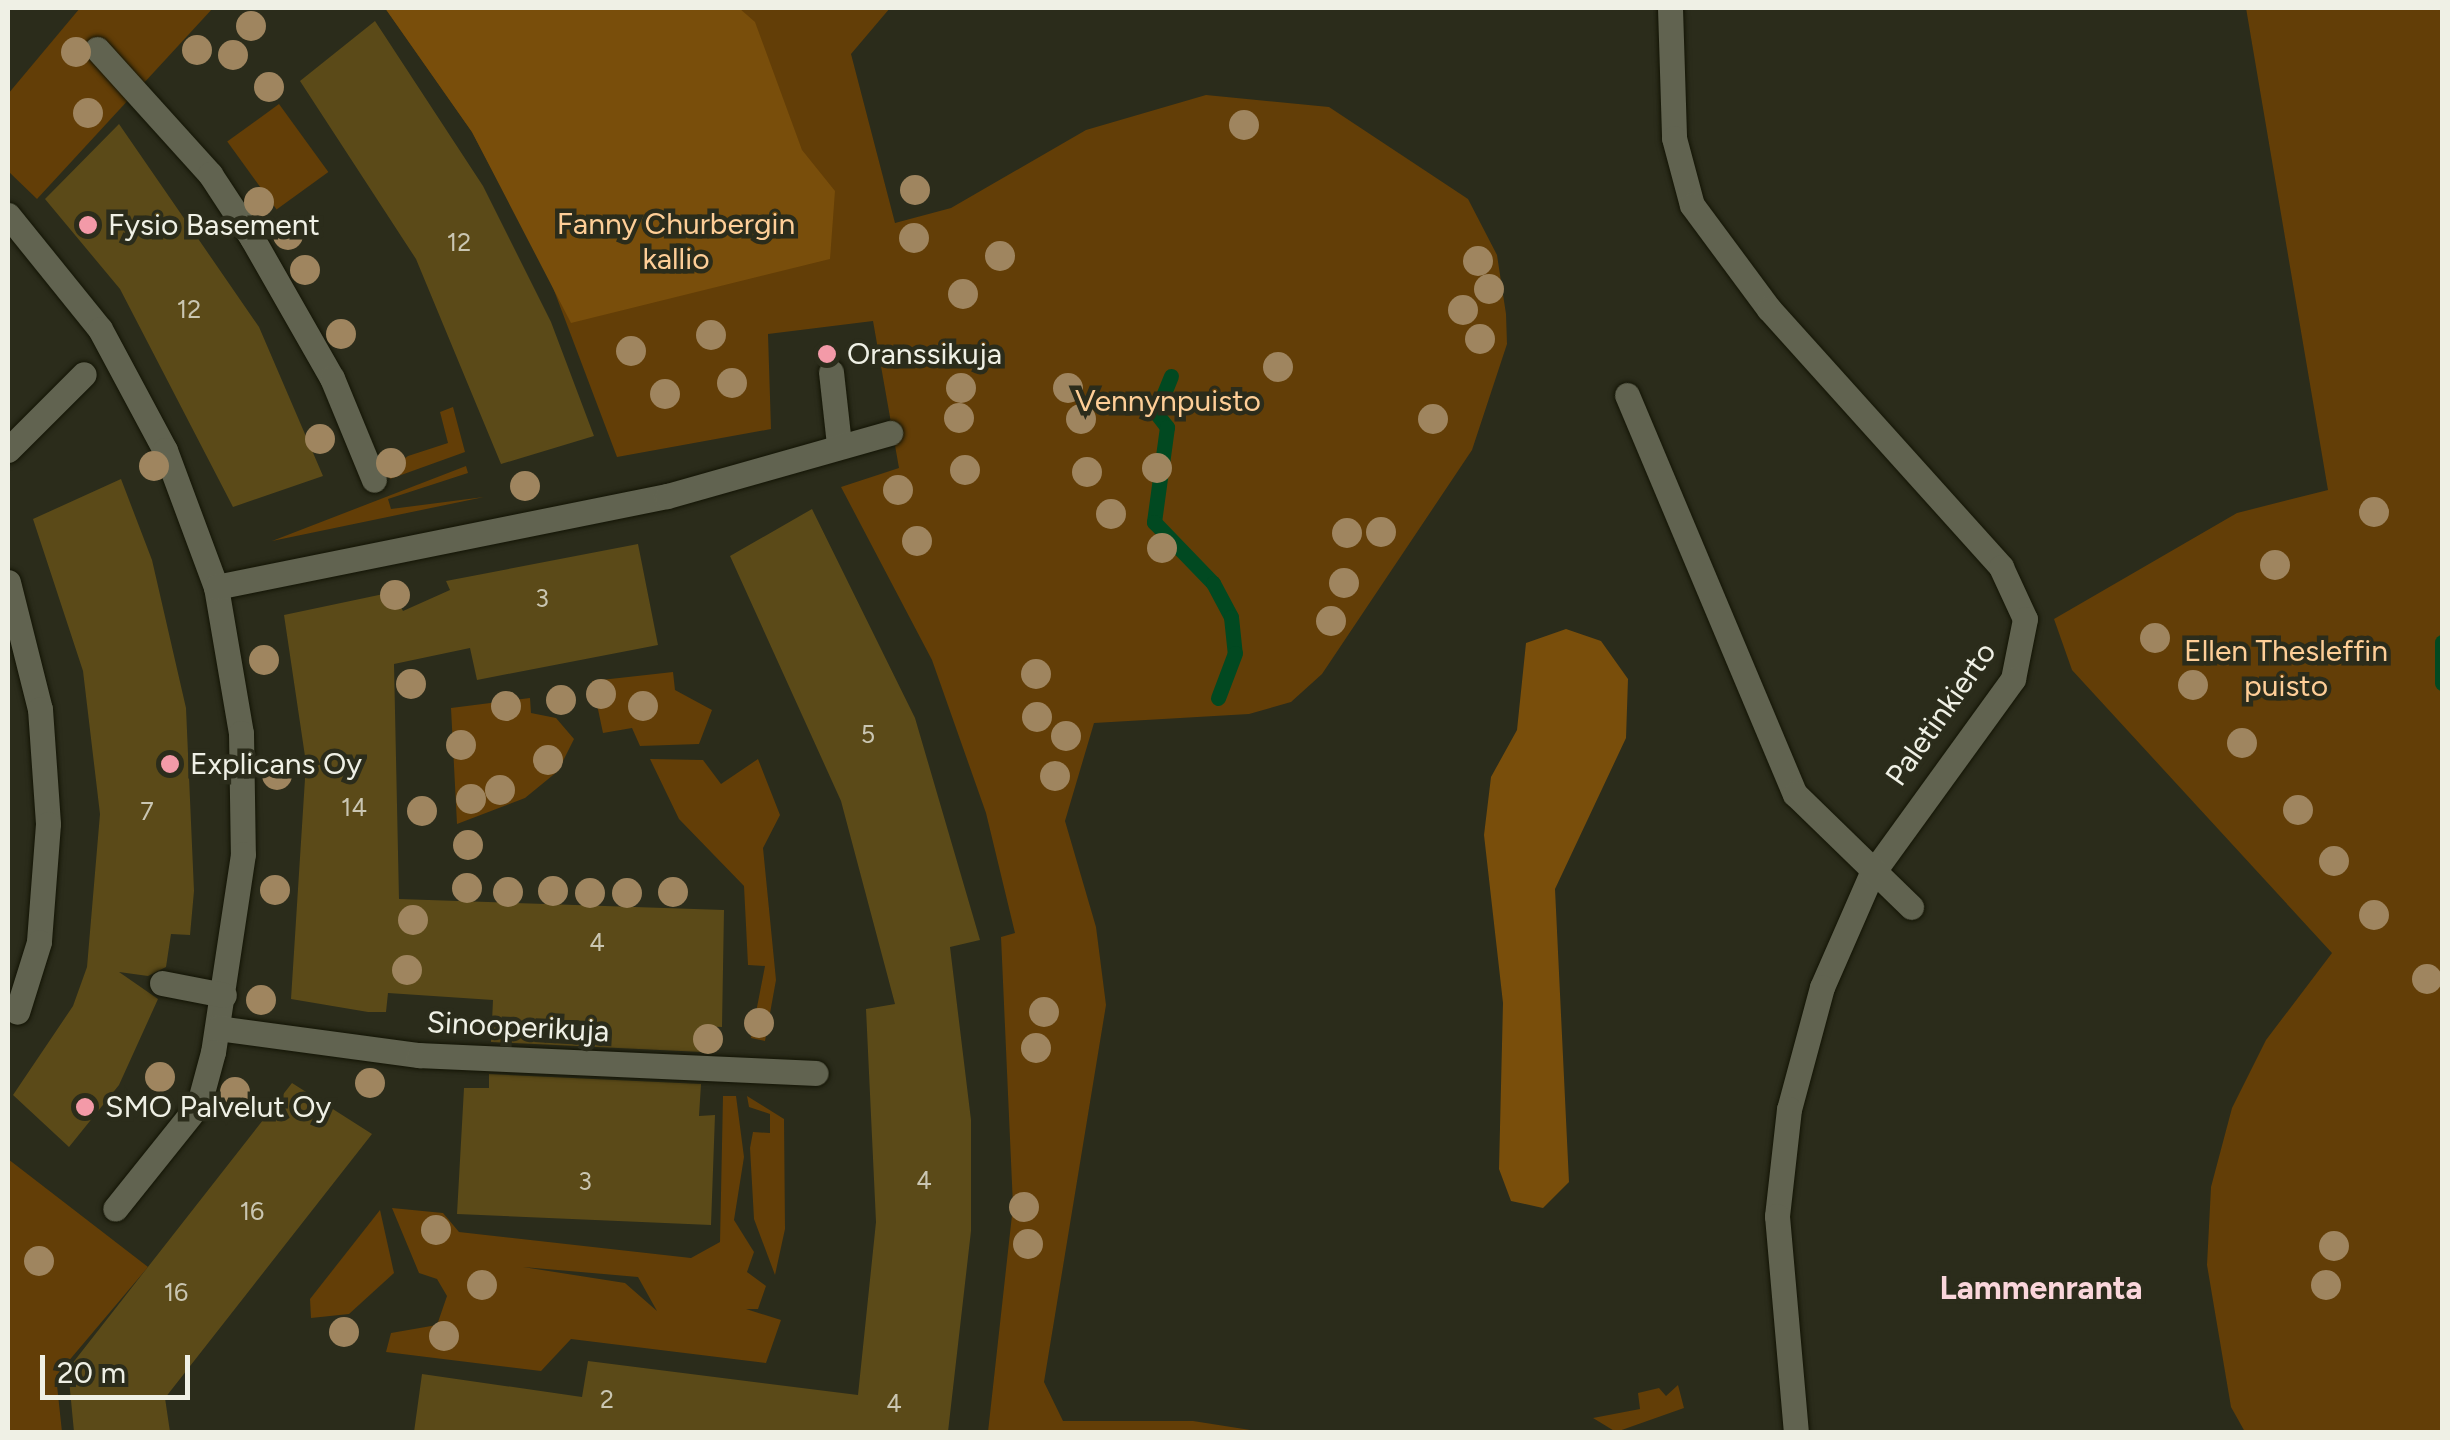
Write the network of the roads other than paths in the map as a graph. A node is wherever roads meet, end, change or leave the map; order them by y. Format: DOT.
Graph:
graph roads {
  1 [pos="1670,8"];
  2 [pos="96,50"];
  3 [pos="8,215"];
  4 [pos="831,372"];
  5 [pos="84,374"];
  6 [pos="1627,395"];
  7 [pos="890,433"];
  8 [pos="840,445"];
  9 [pos="8,450"];
  10 [pos="374,480"];
  11 [pos="8,582"];
  12 [pos="216,588"];
  13 [pos="1871,875"];
  14 [pos="1912,907"];
  15 [pos="162,983"];
  16 [pos="224,995"];
  17 [pos="18,1012"];
  18 [pos="218,1028"];
  19 [pos="816,1073"];
  20 [pos="115,1209"];
  21 [pos="1796,1432"];
  1 -- 13 [label="street, Paletinkierto"];
  2 -- 10 [label="street"];
  3 -- 12 [label="street"];
  4 -- 8 [label="street"];
  5 -- 9 [label="street"];
  6 -- 13 [label="street"];
  7 -- 8 [label="street"];
  8 -- 12 [label="street"];
  11 -- 17 [label="street"];
  12 -- 16 [label="street"];
  13 -- 14 [label="street"];
  13 -- 21 [label="street, Paletinkierto"];
  15 -- 16 [label="street"];
  16 -- 18 [label="street"];
  18 -- 19 [label="street, Sinooperikuja"];
  18 -- 20 [label="street"];
}
